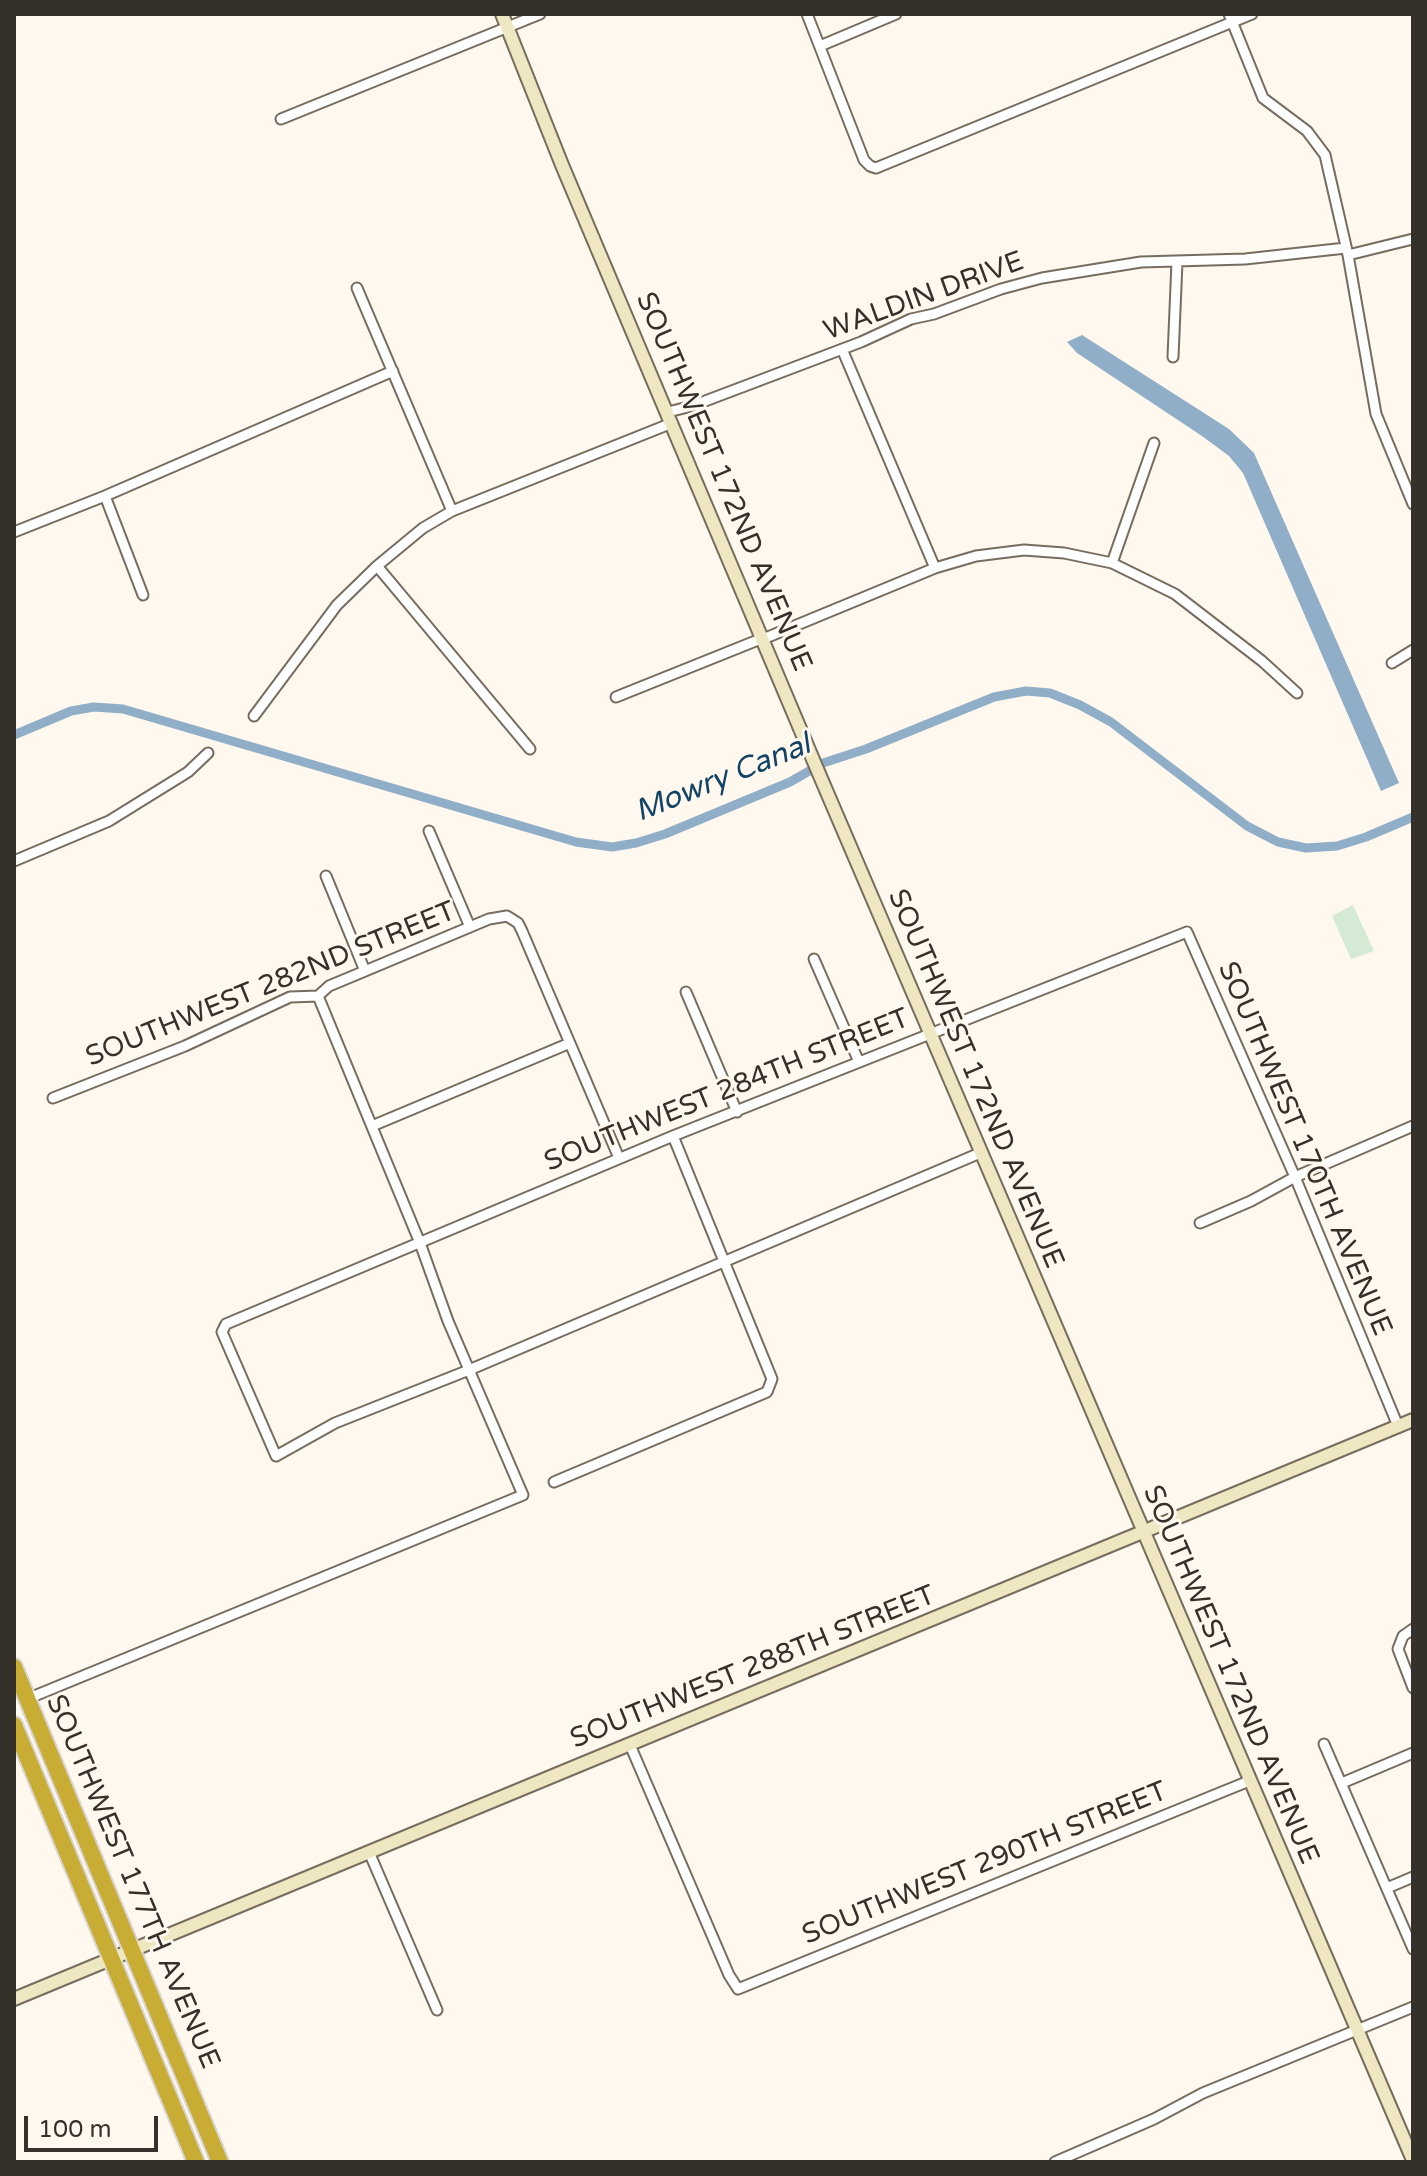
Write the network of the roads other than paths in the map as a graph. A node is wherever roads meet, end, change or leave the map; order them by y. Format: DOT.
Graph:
graph roads {
  1 [pos="502,14"];
  2 [pos="540,14"];
  3 [pos="807,14"];
  4 [pos="896,14"];
  5 [pos="1252,14"];
  6 [pos="1230,18"];
  7 [pos="507,27"];
  8 [pos="820,46"];
  9 [pos="281,119"];
  10 [pos="1413,239"];
  11 [pos="1347,252"];
  12 [pos="1177,262"];
  13 [pos="357,288"];
  14 [pos="842,349"];
  15 [pos="1173,357"];
  16 [pos="393,371"];
  17 [pos="670,418"];
  18 [pos="1154,443"];
  19 [pos="105,496"];
  20 [pos="1413,504"];
  21 [pos="452,511"];
  22 [pos="14,532"];
  23 [pos="1112,563"];
  24 [pos="377,566"];
  25 [pos="935,568"];
  26 [pos="143,595"];
  27 [pos="763,638"];
  28 [pos="1413,650"];
  29 [pos="1392,663"];
  30 [pos="1297,693"];
  31 [pos="616,697"];
  32 [pos="254,716"];
  33 [pos="530,749"];
  34 [pos="208,753"];
  35 [pos="429,831"];
  36 [pos="14,861"];
  37 [pos="326,876"];
  38 [pos="470,927"];
  39 [pos="1187,932"];
  40 [pos="814,959"];
  41 [pos="365,971"];
  42 [pos="686,992"];
  43 [pos="318,996"];
  44 [pos="930,1033"];
  45 [pos="570,1043"];
  46 [pos="859,1062"];
  47 [pos="53,1098"];
  48 [pos="737,1112"];
  49 [pos="372,1126"];
  50 [pos="1413,1126"];
  51 [pos="673,1136"];
  52 [pos="980,1153"];
  53 [pos="619,1158"];
  54 [pos="1295,1177"];
  55 [pos="1200,1223"];
  56 [pos="420,1243"];
  57 [pos="723,1262"];
  58 [pos="469,1370"];
  59 [pos="1413,1420"];
  60 [pos="1398,1426"];
  61 [pos="554,1482"];
  62 [pos="1143,1534"];
  63 [pos="1413,1629"];
  64 [pos="14,1667"];
  65 [pos="1413,1688"];
  66 [pos="27,1699"];
  67 [pos="14,1725"];
  68 [pos="1324,1744"];
  69 [pos="630,1745"];
  70 [pos="1413,1753"];
  71 [pos="1249,1781"];
  72 [pos="1342,1783"];
  73 [pos="369,1852"];
  74 [pos="1413,1877"];
  75 [pos="1387,1888"];
  76 [pos="131,1949"];
  77 [pos="1413,1949"];
  78 [pos="111,1958"];
  79 [pos="14,1999"];
  80 [pos="1413,2007"];
  81 [pos="437,2010"];
  82 [pos="1357,2030"];
  83 [pos="1413,2160"];
  84 [pos="196,2162"];
  85 [pos="220,2162"];
  86 [pos="1055,2162"];
  1 -- 7 [label="street, SOUTHWEST 172ND AVENUE"];
  2 -- 7 [label="street"];
  3 -- 8 [label="street"];
  4 -- 8 [label="street"];
  5 -- 6 [label="street"];
  6 -- 8 [label="street"];
  6 -- 11 [label="street"];
  7 -- 9 [label="street"];
  7 -- 17 [label="street, SOUTHWEST 172ND AVENUE"];
  10 -- 11 [label="street, WALDIN DRIVE"];
  11 -- 12 [label="street, WALDIN DRIVE"];
  11 -- 20 [label="street"];
  12 -- 14 [label="street, WALDIN DRIVE"];
  12 -- 15 [label="street"];
  13 -- 16 [label="street"];
  14 -- 17 [label="street, WALDIN DRIVE"];
  14 -- 25 [label="street"];
  16 -- 19 [label="street"];
  16 -- 21 [label="street"];
  17 -- 21 [label="street, WALDIN DRIVE"];
  17 -- 27 [label="street, SOUTHWEST 172ND AVENUE"];
  18 -- 23 [label="street"];
  19 -- 22 [label="street"];
  19 -- 26 [label="street"];
  21 -- 24 [label="street, WALDIN DRIVE"];
  23 -- 25 [label="street"];
  23 -- 30 [label="street"];
  24 -- 32 [label="street, WALDIN DRIVE"];
  24 -- 33 [label="street"];
  25 -- 27 [label="street"];
  27 -- 31 [label="street"];
  27 -- 44 [label="street, SOUTHWEST 172ND AVENUE"];
  28 -- 29 [label="street"];
  34 -- 36 [label="street"];
  35 -- 38 [label="street"];
  37 -- 41 [label="street"];
  38 -- 41 [label="street, SOUTHWEST 282ND STREET"];
  38 -- 45 [label="street, SOUTHWEST 282ND STREET"];
  39 -- 44 [label="street, SOUTHWEST 284TH STREET"];
  39 -- 54 [label="street, SOUTHWEST 170TH AVENUE"];
  40 -- 46 [label="street"];
  41 -- 43 [label="street, SOUTHWEST 282ND STREET"];
  42 -- 48 [label="street"];
  43 -- 47 [label="street, SOUTHWEST 282ND STREET"];
  43 -- 49 [label="street"];
  44 -- 46 [label="street, SOUTHWEST 284TH STREET"];
  44 -- 52 [label="street, SOUTHWEST 172ND AVENUE"];
  45 -- 49 [label="street"];
  45 -- 53 [label="street"];
  46 -- 48 [label="street, SOUTHWEST 284TH STREET"];
  48 -- 51 [label="street, SOUTHWEST 284TH STREET"];
  49 -- 56 [label="street"];
  50 -- 54 [label="street"];
  51 -- 53 [label="street, SOUTHWEST 284TH STREET"];
  51 -- 57 [label="street"];
  52 -- 57 [label="street"];
  52 -- 62 [label="street, SOUTHWEST 172ND AVENUE"];
  53 -- 56 [label="street, SOUTHWEST 284TH STREET"];
  54 -- 55 [label="street"];
  54 -- 60 [label="street, SOUTHWEST 170TH AVENUE"];
  56 -- 58 [label="street"];
  56 -- 58 [label="street, SOUTHWEST 284TH STREET"];
  57 -- 58 [label="street"];
  57 -- 61 [label="street"];
  58 -- 66 [label="street"];
  59 -- 60 [label="street, SOUTHWEST 288TH STREET"];
  60 -- 62 [label="street, SOUTHWEST 288TH STREET"];
  62 -- 69 [label="street, SOUTHWEST 288TH STREET"];
  62 -- 71 [label="street, SOUTHWEST 172ND AVENUE"];
  63 -- 65 [label="street"];
  64 -- 66 [label="highway, SOUTHWEST 177TH AVENUE"];
  66 -- 76 [label="highway, SOUTHWEST 177TH AVENUE"];
  67 -- 78 [label="highway, SOUTHWEST 177TH AVENUE"];
  68 -- 72 [label="street"];
  69 -- 71 [label="street, SOUTHWEST 290TH STREET"];
  69 -- 73 [label="street, SOUTHWEST 288TH STREET"];
  70 -- 72 [label="street"];
  71 -- 82 [label="street, SOUTHWEST 172ND AVENUE"];
  72 -- 75 [label="street"];
  73 -- 76 [label="street, SOUTHWEST 288TH STREET"];
  73 -- 81 [label="street"];
  74 -- 75 [label="street"];
  75 -- 77 [label="street"];
  76 -- 78 [label="street, SOUTHWEST 288TH STREET"];
  76 -- 85 [label="highway, SOUTHWEST 177TH AVENUE"];
  78 -- 79 [label="street, SOUTHWEST 288TH STREET"];
  78 -- 84 [label="highway, SOUTHWEST 177TH AVENUE"];
  80 -- 82 [label="street"];
  82 -- 83 [label="street, SOUTHWEST 172ND AVENUE"];
  82 -- 86 [label="street"];
}
